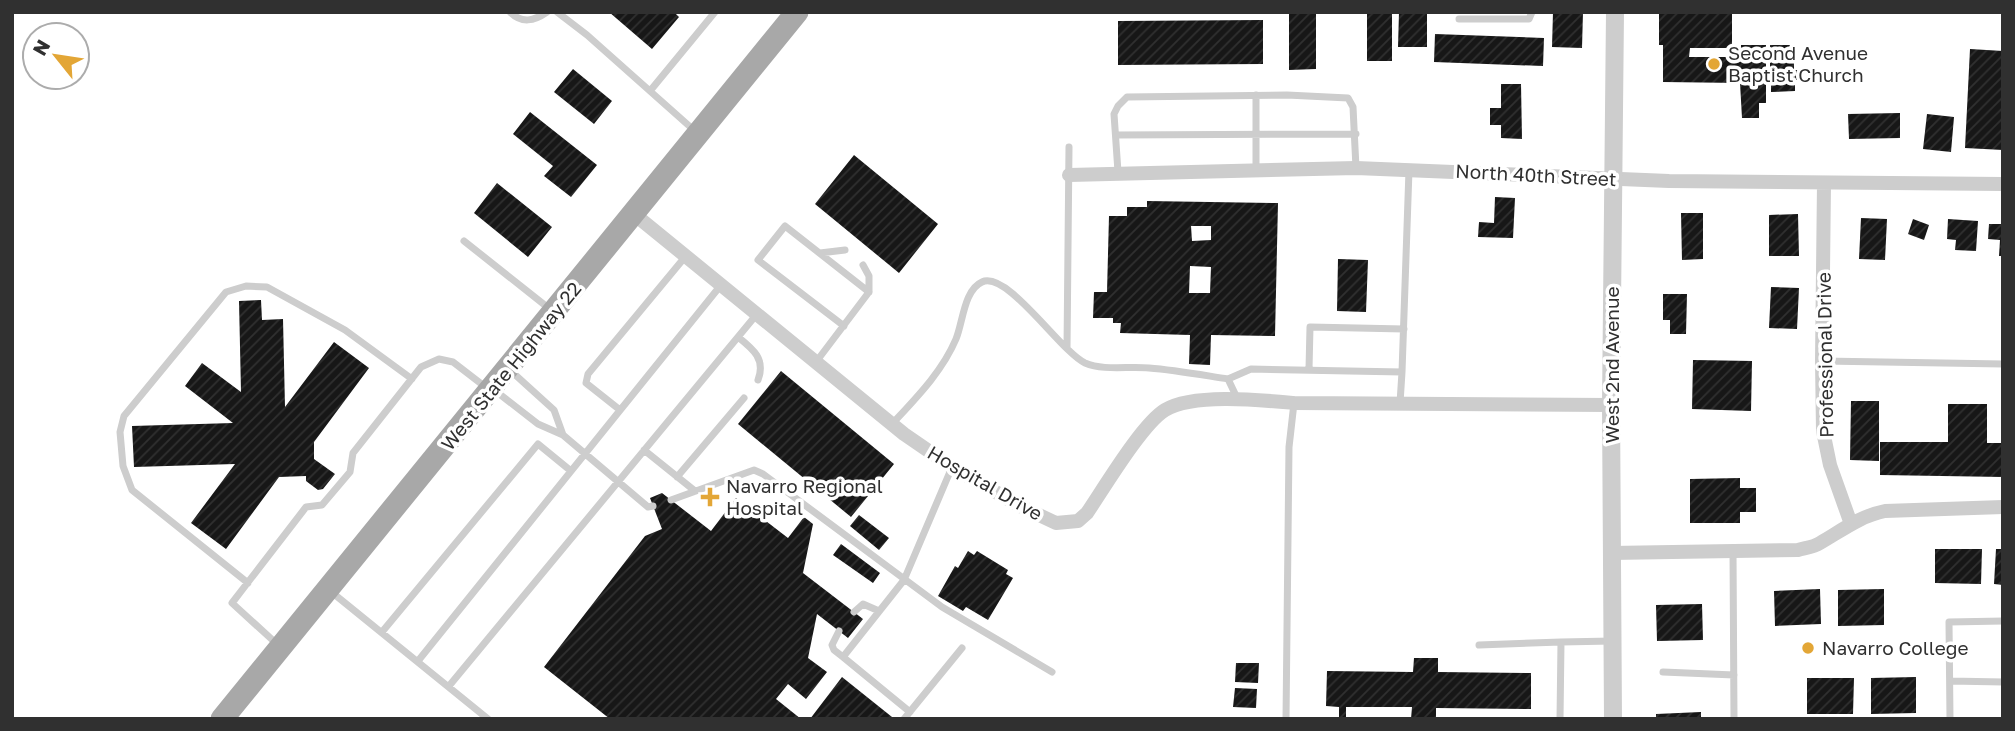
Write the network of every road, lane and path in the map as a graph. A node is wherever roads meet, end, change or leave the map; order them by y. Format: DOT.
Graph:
graph roads {
  1 [pos="510,12"];
  2 [pos="547,12"];
  3 [pos="557,12"];
  4 [pos="715,12"];
  5 [pos="797,12"];
  6 [pos="1532,12"];
  7 [pos="1615,12"];
  8 [pos="1459,19"];
  9 [pos="650,91"];
  10 [pos="1256,95"];
  11 [pos="1257,134"];
  12 [pos="1356,134"];
  13 [pos="699,135"];
  14 [pos="1116,135"];
  15 [pos="1069,147"];
  16 [pos="1356,168"];
  17 [pos="1256,170"];
  18 [pos="1409,170"];
  19 [pos="1118,172"];
  20 [pos="1069,175"];
  21 [pos="1612,179"];
  22 [pos="1824,183"];
  23 [pos="2003,184"];
  24 [pos="634,214"];
  25 [pos="464,240"];
  26 [pos="845,250"];
  27 [pos="820,253"];
  28 [pos="685,257"];
  29 [pos="863,265"];
  30 [pos="722,285"];
  31 [pos="869,292"];
  32 [pos="554,313"];
  33 [pos="757,314"];
  34 [pos="844,326"];
  35 [pos="1404,329"];
  36 [pos="738,337"];
  37 [pos="1066,348"];
  38 [pos="1822,361"];
  39 [pos="816,362"];
  40 [pos="2003,364"];
  41 [pos="508,369"];
  42 [pos="1309,369"];
  43 [pos="1402,372"];
  44 [pos="412,379"];
  45 [pos="1228,379"];
  46 [pos="758,380"];
  47 [pos="491,390"];
  48 [pos="744,398"];
  49 [pos="1238,400"];
  50 [pos="1294,403"];
  51 [pos="1400,403"];
  52 [pos="1611,405"];
  53 [pos="620,410"];
  54 [pos="892,424"];
  55 [pos="564,435"];
  56 [pos="644,450"];
  57 [pos="584,454"];
  58 [pos="952,467"];
  59 [pos="571,471"];
  60 [pos="677,477"];
  61 [pos="617,483"];
  62 [pos="695,491"];
  63 [pos="671,500"];
  64 [pos="653,506"];
  65 [pos="2003,507"];
  66 [pos="1851,524"];
  67 [pos="1733,551"];
  68 [pos="1611,552"];
  69 [pos="904,580"];
  70 [pos="248,583"];
  71 [pos="329,589"];
  72 [pos="879,611"];
  73 [pos="854,612"];
  74 [pos="2003,621"];
  75 [pos="839,631"];
  76 [pos="382,632"];
  77 [pos="1612,641"];
  78 [pos="1561,642"];
  79 [pos="1479,645"];
  80 [pos="281,648"];
  81 [pos="962,648"];
  82 [pos="843,657"];
  83 [pos="418,661"];
  84 [pos="1052,672"];
  85 [pos="1663,672"];
  86 [pos="1734,675"];
  87 [pos="1950,681"];
  88 [pos="2003,681"];
  89 [pos="449,686"];
  90 [pos="910,712"];
  91 [pos="222,719"];
  92 [pos="488,719"];
  93 [pos="904,719"];
  94 [pos="1286,719"];
  95 [pos="1560,719"];
  96 [pos="1613,719"];
  97 [pos="1734,719"];
  98 [pos="1950,719"];
  1 -- 2 [label="lane"];
  3 -- 9 [label="lane"];
  4 -- 9 [label="lane"];
  5 -- 13 [label="main road, West State Highway 22"];
  6 -- 8 [label="lane"];
  7 -- 21 [label="street, West 2nd Avenue"];
  9 -- 13 [label="lane"];
  10 -- 11 [label="lane"];
  10 -- 12 [label="lane"];
  10 -- 14 [label="lane"];
  11 -- 12 [label="lane"];
  11 -- 14 [label="lane"];
  11 -- 17 [label="lane"];
  12 -- 16 [label="lane"];
  13 -- 24 [label="main road, West State Highway 22"];
  14 -- 19 [label="lane"];
  15 -- 20 [label="lane"];
  16 -- 17 [label="street, North 40th Street"];
  16 -- 18 [label="street, North 40th Street"];
  17 -- 19 [label="street, North 40th Street"];
  18 -- 21 [label="street, North 40th Street"];
  18 -- 35 [label="lane"];
  19 -- 20 [label="street, North 40th Street"];
  20 -- 37 [label="lane"];
  21 -- 22 [label="street, North 40th Street"];
  21 -- 52 [label="street, West 2nd Avenue"];
  22 -- 23 [label="street, North 40th Street"];
  22 -- 38 [label="street, Professional Drive"];
  24 -- 28 [label="street, Hospital Drive"];
  24 -- 32 [label="main road, West State Highway 22"];
  25 -- 32 [label="lane"];
  26 -- 27 [label="lane"];
  27 -- 31 [label="lane"];
  27 -- 34 [label="lane"];
  28 -- 30 [label="street, Hospital Drive"];
  28 -- 53 [label="lane"];
  29 -- 31 [label="lane"];
  30 -- 33 [label="street, Hospital Drive"];
  30 -- 53 [label="lane"];
  31 -- 34 [label="lane"];
  32 -- 41 [label="main road, West State Highway 22"];
  33 -- 36 [label="lane"];
  33 -- 39 [label="street, Hospital Drive"];
  34 -- 39 [label="lane"];
  35 -- 42 [label="lane"];
  35 -- 43 [label="lane"];
  36 -- 46 [label="lane"];
  36 -- 56 [label="lane"];
  37 -- 45 [label="lane"];
  37 -- 54 [label="lane"];
  38 -- 40 [label="lane"];
  38 -- 66 [label="street, Professional Drive"];
  39 -- 54 [label="street, Hospital Drive"];
  41 -- 47 [label="main road, West State Highway 22"];
  41 -- 55 [label="lane"];
  42 -- 43 [label="lane"];
  42 -- 45 [label="lane"];
  43 -- 51 [label="lane"];
  44 -- 47 [label="lane"];
  44 -- 70 [label="lane"];
  44 -- 70 [label="lane"];
  45 -- 49 [label="lane"];
  47 -- 55 [label="lane"];
  47 -- 71 [label="main road, West State Highway 22"];
  48 -- 60 [label="lane"];
  49 -- 50 [label="street, Hospital Drive"];
  49 -- 58 [label="street, Hospital Drive"];
  50 -- 51 [label="street, Hospital Drive"];
  50 -- 94 [label="lane"];
  51 -- 52 [label="street, Hospital Drive"];
  52 -- 68 [label="street, West 2nd Avenue"];
  53 -- 57 [label="lane"];
  54 -- 58 [label="street, Hospital Drive"];
  55 -- 57 [label="lane"];
  56 -- 60 [label="lane"];
  56 -- 61 [label="lane"];
  57 -- 59 [label="lane"];
  57 -- 61 [label="lane"];
  58 -- 69 [label="lane"];
  59 -- 76 [label="lane"];
  59 -- 83 [label="lane"];
  60 -- 62 [label="lane"];
  61 -- 64 [label="lane"];
  61 -- 89 [label="lane"];
  62 -- 63 [label="lane"];
  62 -- 69 [label="lane"];
  65 -- 66 [label="street"];
  66 -- 67 [label="street"];
  67 -- 68 [label="street"];
  67 -- 86 [label="lane"];
  68 -- 77 [label="street, West 2nd Avenue"];
  69 -- 72 [label="lane"];
  69 -- 84 [label="lane"];
  70 -- 80 [label="lane"];
  71 -- 76 [label="lane"];
  71 -- 80 [label="main road, West State Highway 22"];
  72 -- 73 [label="lane"];
  72 -- 82 [label="lane"];
  74 -- 87 [label="lane"];
  75 -- 82 [label="lane"];
  76 -- 83 [label="lane"];
  77 -- 78 [label="lane"];
  77 -- 96 [label="street, West 2nd Avenue"];
  78 -- 79 [label="lane"];
  78 -- 95 [label="lane"];
  80 -- 91 [label="main road, West State Highway 22"];
  81 -- 90 [label="lane"];
  82 -- 90 [label="lane"];
  83 -- 89 [label="lane"];
  85 -- 86 [label="lane"];
  86 -- 97 [label="lane"];
  87 -- 88 [label="lane"];
  87 -- 98 [label="lane"];
  89 -- 92 [label="lane"];
  90 -- 93 [label="lane"];
}
